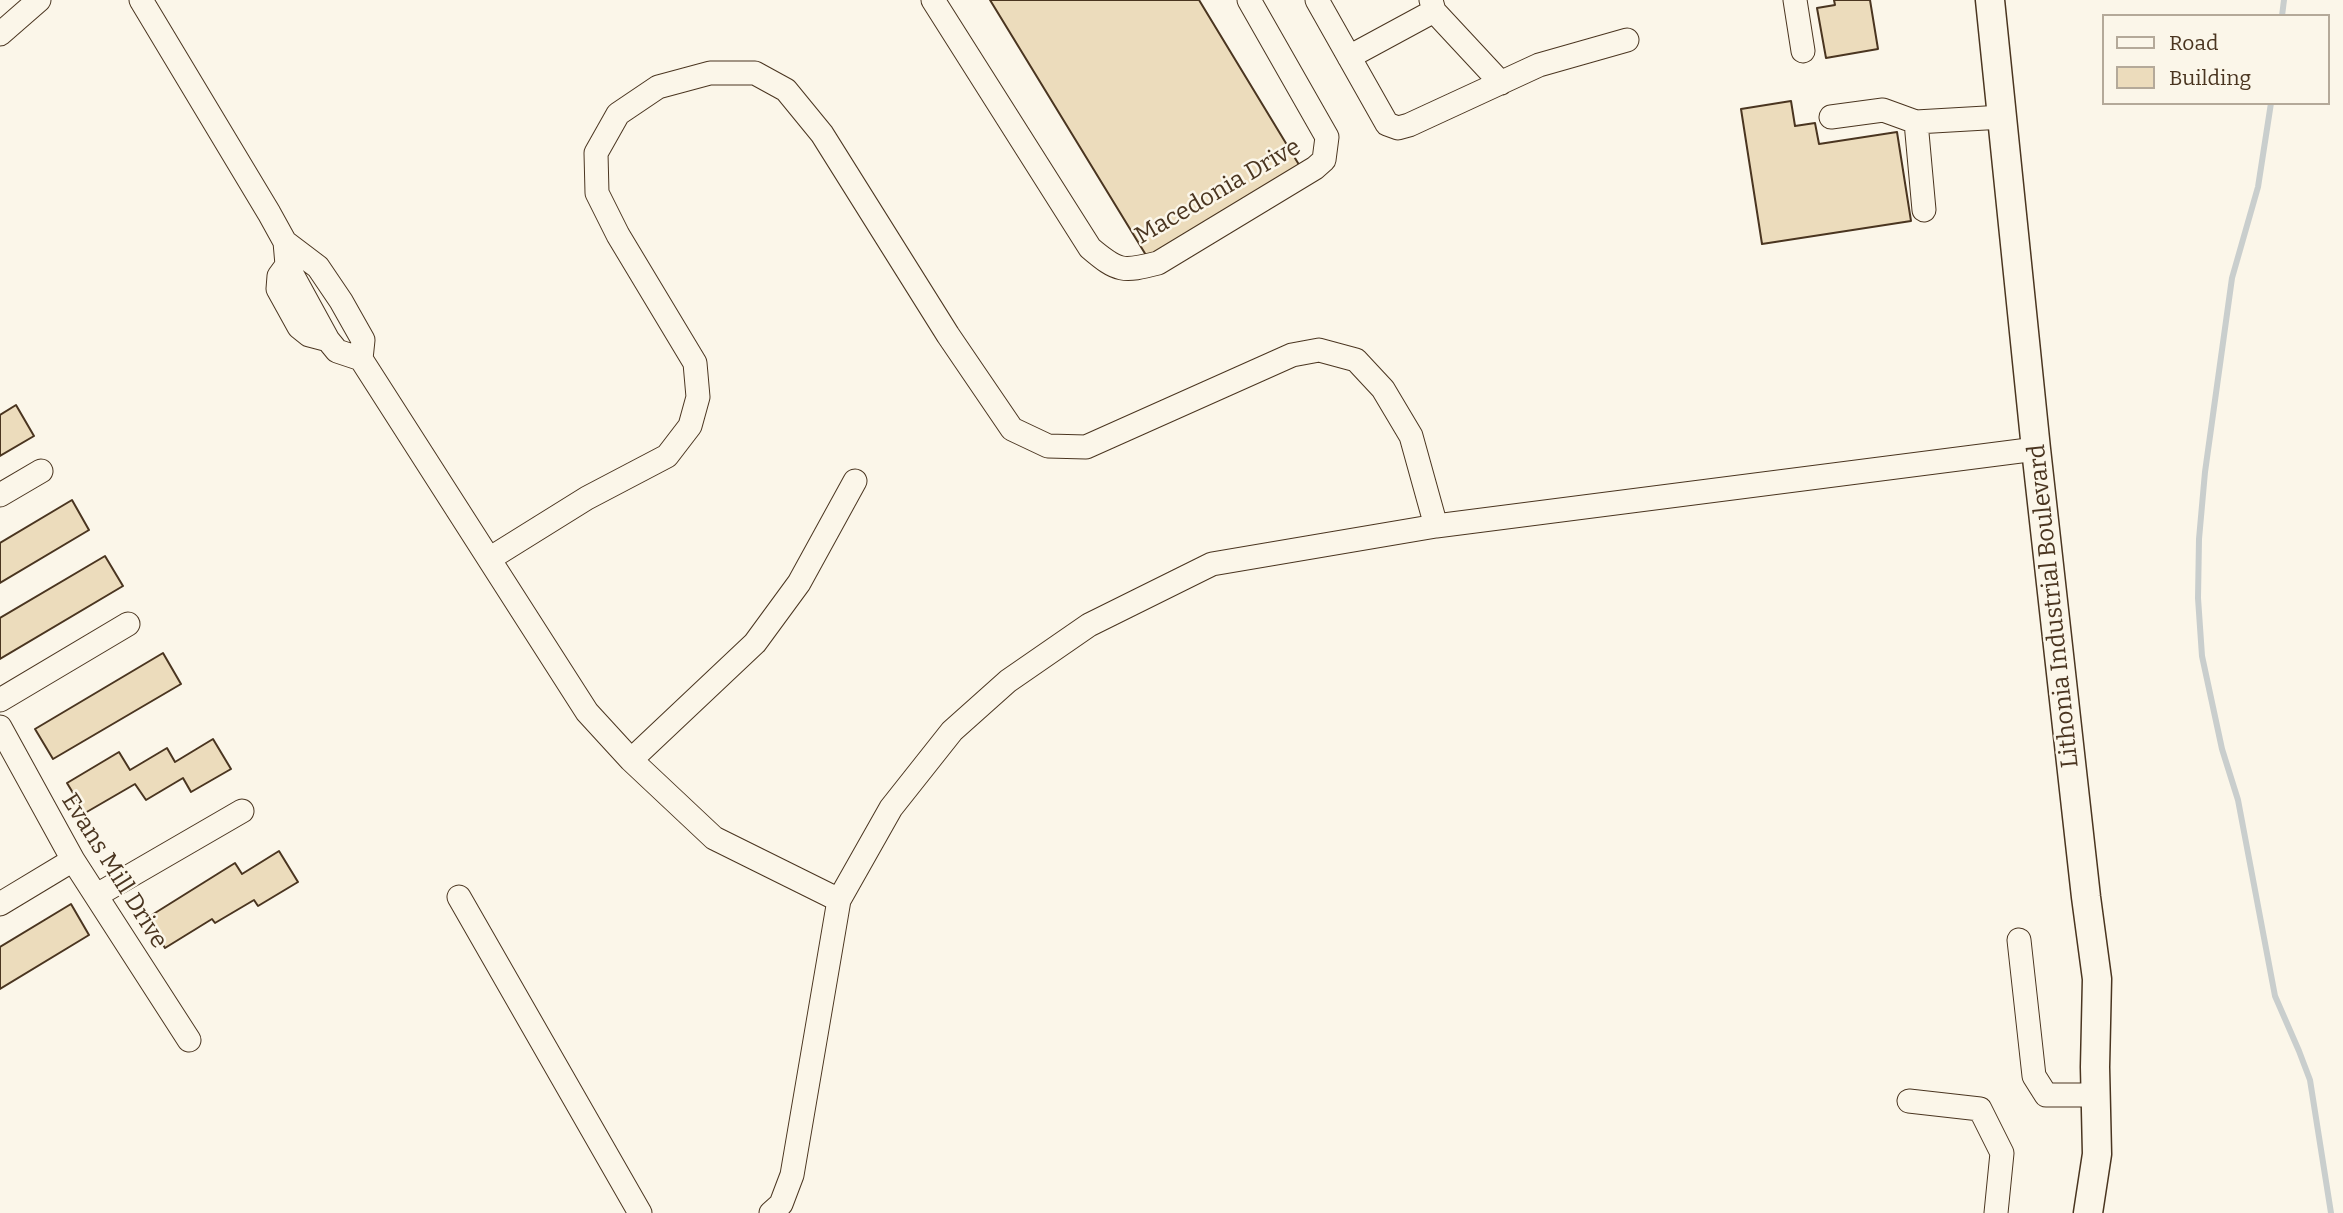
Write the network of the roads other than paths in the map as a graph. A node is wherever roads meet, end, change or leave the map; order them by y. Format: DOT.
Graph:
graph roads {
  1 [pos="39,0"];
  2 [pos="141,0"];
  3 [pos="933,0"];
  4 [pos="1249,0"];
  5 [pos="1317,0"];
  6 [pos="1795,0"];
  7 [pos="1990,0"];
  8 [pos="1432,5"];
  9 [pos="3,26"];
  10 [pos="1627,40"];
  11 [pos="1803,51"];
  12 [pos="1349,57"];
  13 [pos="1501,83"];
  14 [pos="1831,117"];
  15 [pos="2003,117"];
  16 [pos="1916,122"];
  17 [pos="1924,210"];
  18 [pos="285,242"];
  19 [pos="287,265"];
  20 [pos="341,301"];
  21 [pos="315,317"];
  22 [pos="328,340"];
  23 [pos="361,359"];
  24 [pos="2036,449"];
  25 [pos="41,471"];
  26 [pos="855,481"];
  27 [pos="0,495"];
  28 [pos="1436,526"];
  29 [pos="489,559"];
  30 [pos="128,624"];
  31 [pos="0,701"];
  32 [pos="0,727"];
  33 [pos="631,760"];
  34 [pos="242,811"];
  35 [pos="73,860"];
  36 [pos="97,895"];
  37 [pos="459,897"];
  38 [pos="839,900"];
  39 [pos="0,904"];
  40 [pos="2019,940"];
  41 [pos="189,1040"];
  42 [pos="2097,1095"];
  43 [pos="1909,1101"];
  44 [pos="640,1213"];
  45 [pos="771,1213"];
  46 [pos="1996,1213"];
  47 [pos="2088,1213"];
  1 -- 9 [label="street"];
  2 -- 18 [label="street"];
  3 -- 4 [label="street, Macedonia Drive"];
  5 -- 12 [label="street"];
  6 -- 11 [label="street"];
  7 -- 15 [label="main road, Lithonia Industrial Boulevard"];
  8 -- 12 [label="street"];
  8 -- 13 [label="street"];
  10 -- 13 [label="street"];
  12 -- 13 [label="street"];
  14 -- 16 [label="street"];
  15 -- 16 [label="street"];
  15 -- 24 [label="main road, Lithonia Industrial Boulevard"];
  16 -- 17 [label="street"];
  18 -- 19 [label="street"];
  18 -- 20 [label="street"];
  19 -- 21 [label="street"];
  19 -- 22 [label="street"];
  20 -- 21 [label="street"];
  20 -- 23 [label="street"];
  21 -- 22 [label="street"];
  22 -- 23 [label="street"];
  23 -- 29 [label="street"];
  24 -- 28 [label="street"];
  24 -- 42 [label="main road, Lithonia Industrial Boulevard"];
  25 -- 27 [label="street"];
  26 -- 33 [label="street"];
  28 -- 29 [label="street"];
  28 -- 38 [label="street"];
  29 -- 33 [label="street"];
  30 -- 31 [label="street"];
  32 -- 35 [label="street, Evans Mill Drive"];
  33 -- 38 [label="street"];
  34 -- 36 [label="street"];
  35 -- 36 [label="street, Evans Mill Drive"];
  35 -- 39 [label="street"];
  36 -- 41 [label="street, Evans Mill Drive"];
  37 -- 44 [label="street"];
  38 -- 45 [label="street"];
  40 -- 42 [label="street"];
  42 -- 47 [label="main road, Lithonia Industrial Boulevard"];
  43 -- 46 [label="street"];
}
